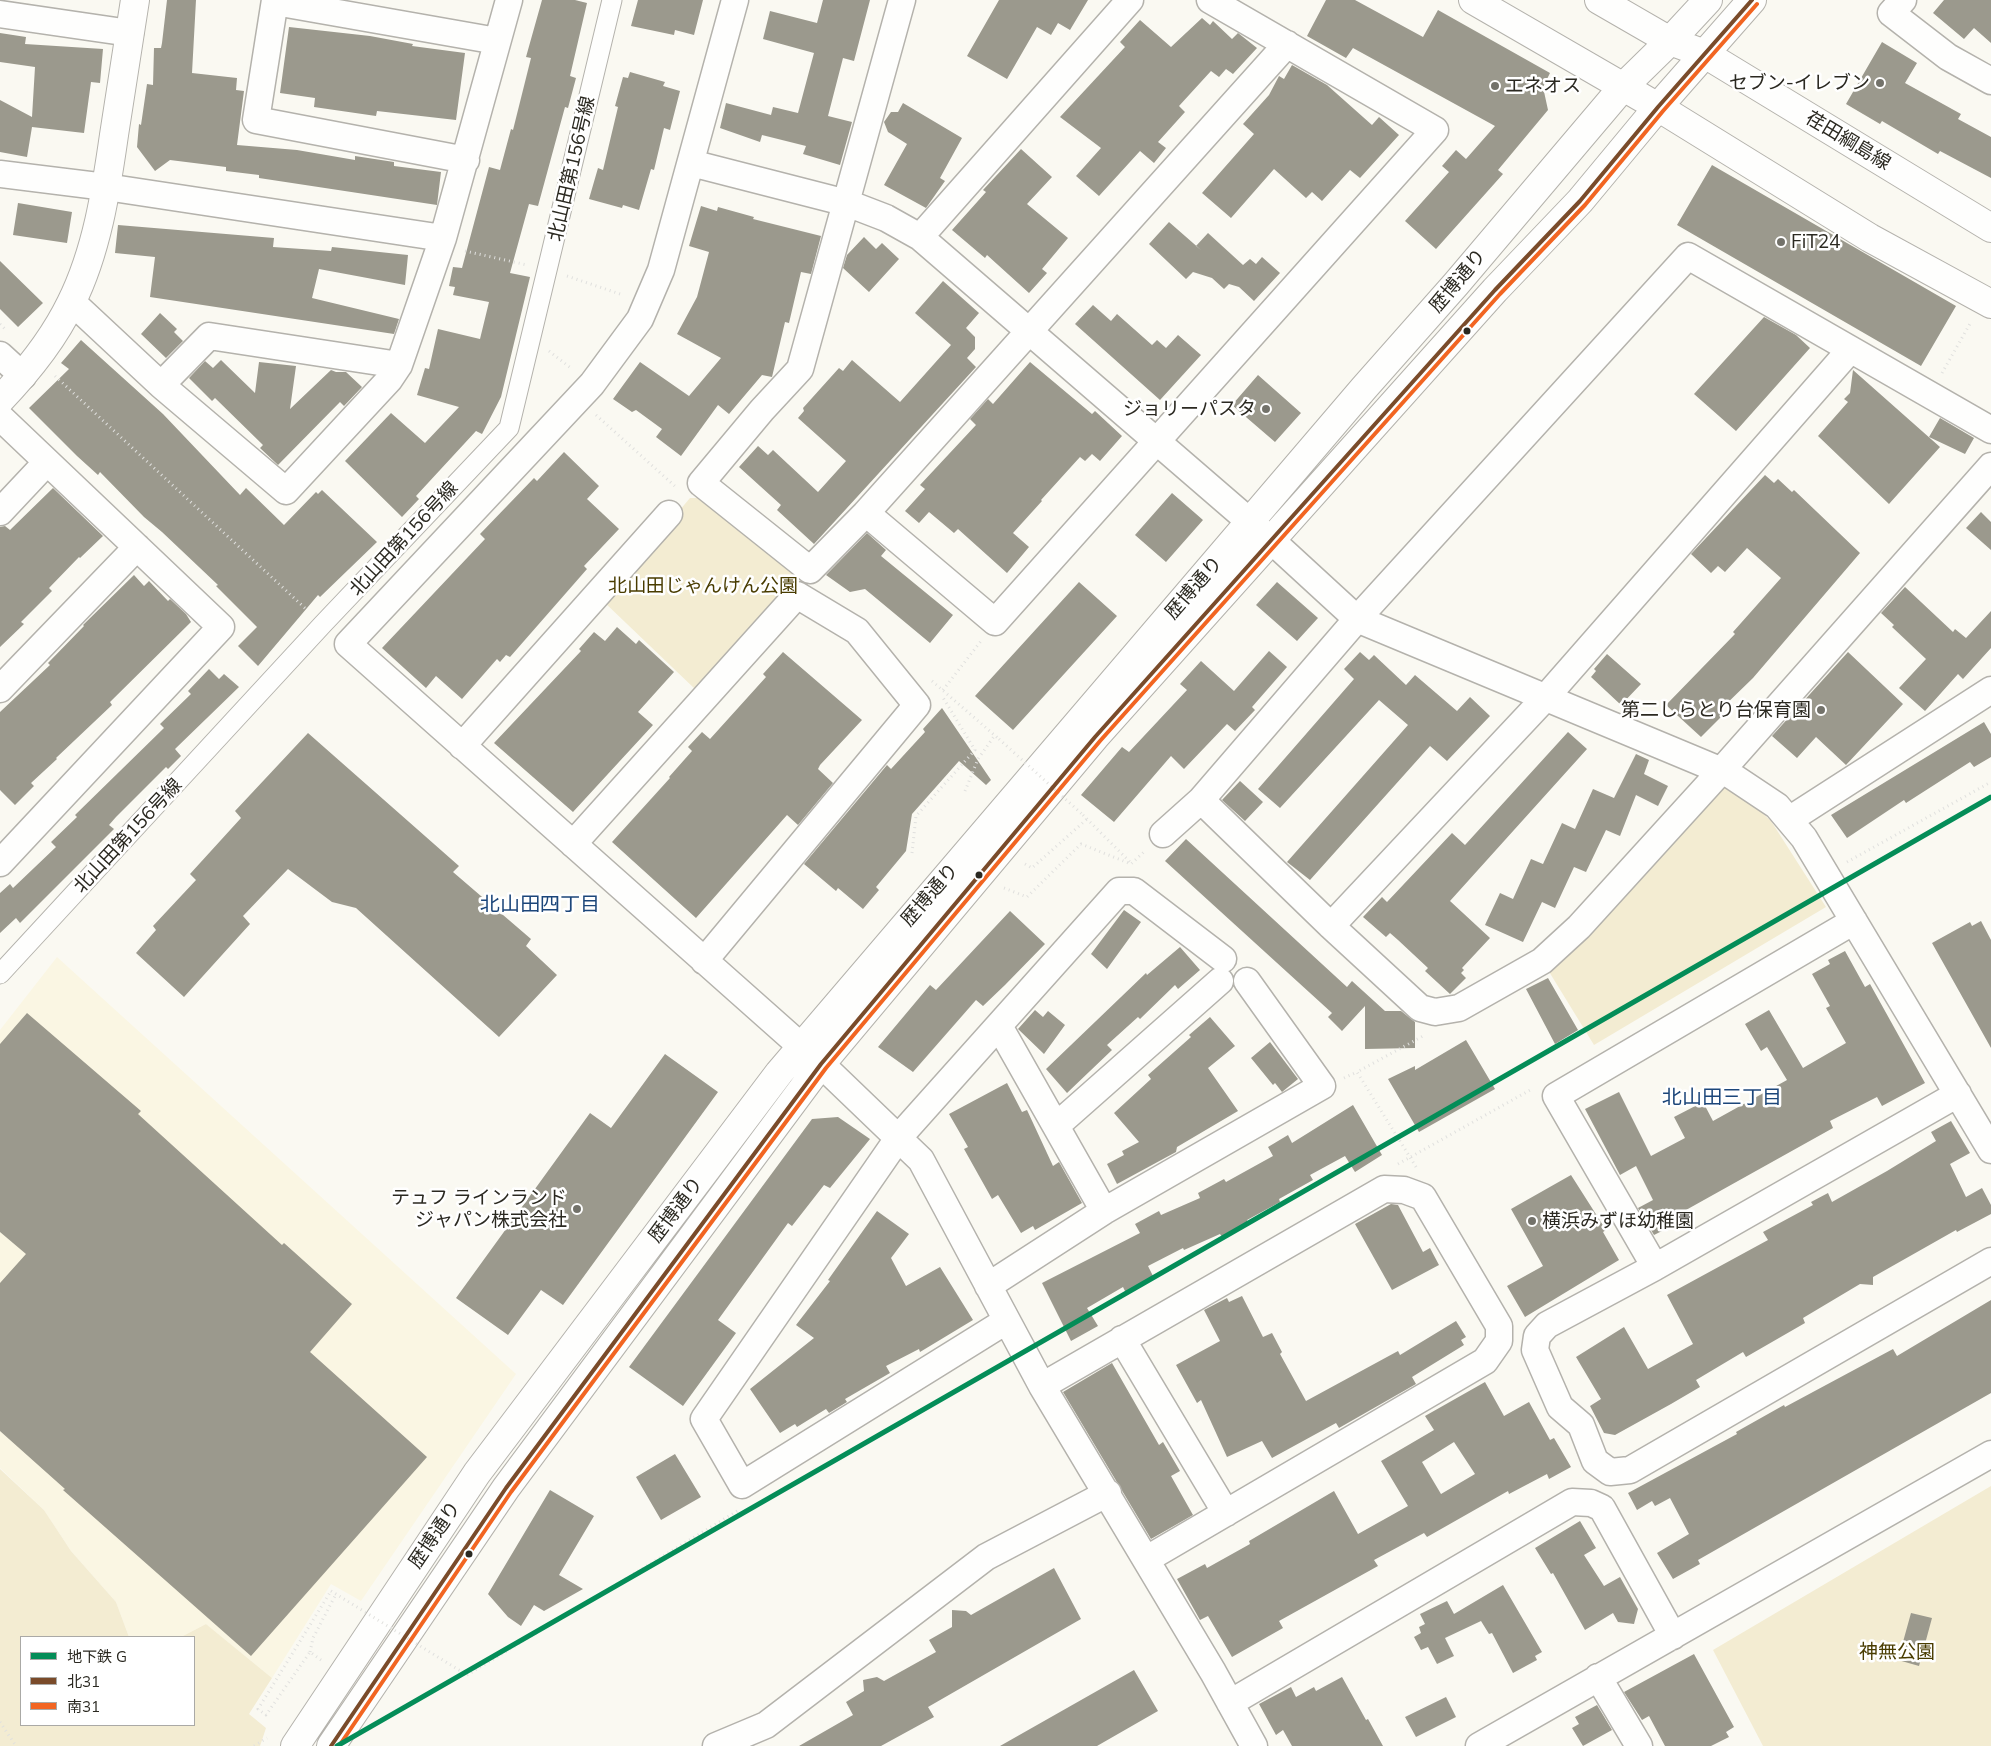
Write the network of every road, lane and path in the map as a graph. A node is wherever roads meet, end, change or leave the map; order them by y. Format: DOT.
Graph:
graph roads {
  1 [pos="135,0"];
  2 [pos="509,0"];
  3 [pos="612,0"];
  4 [pos="735,0"];
  5 [pos="902,0"];
  6 [pos="1130,0"];
  7 [pos="1210,0"];
  8 [pos="1473,0"];
  9 [pos="1598,0"];
  10 [pos="1708,0"];
  11 [pos="1752,0"];
  12 [pos="1903,0"];
  13 [pos="275,1"];
  14 [pos="0,14"];
  15 [pos="130,33"];
  16 [pos="497,42"];
  17 [pos="1670,42"];
  18 [pos="1287,44"];
  19 [pos="1705,54"];
  20 [pos="1991,81"];
  21 [pos="1622,88"];
  22 [pos="1658,107"];
  23 [pos="466,160"];
  24 [pos="691,163"];
  25 [pos="0,174"];
  26 [pos="106,187"];
  27 [pos="847,203"];
  28 [pos="1991,228"];
  29 [pos="920,237"];
  30 [pos="442,241"];
  31 [pos="547,270"];
  32 [pos="626,296"];
  33 [pos="72,302"];
  34 [pos="1991,304"];
  35 [pos="0,324"];
  36 [pos="1969,325"];
  37 [pos="1029,330"];
  38 [pos="531,337"];
  39 [pos="1956,347"];
  40 [pos="1850,350"];
  41 [pos="0,355"];
  42 [pos="399,365"];
  43 [pos="30,367"];
  44 [pos="575,371"];
  45 [pos="161,385"];
  46 [pos="0,400"];
  47 [pos="590,410"];
  48 [pos="0,417"];
  49 [pos="1991,430"];
  50 [pos="1154,442"];
  51 [pos="47,462"];
  52 [pos="1991,466"];
  53 [pos="678,490"];
  54 [pos="0,512"];
  55 [pos="866,513"];
  56 [pos="668,514"];
  57 [pos="1261,531"];
  58 [pos="137,547"];
  59 [pos="1357,619"];
  60 [pos="995,622"];
  61 [pos="323,624"];
  62 [pos="927,676"];
  63 [pos="932,681"];
  64 [pos="0,689"];
  65 [pos="943,690"];
  66 [pos="1991,690"];
  67 [pos="1546,696"];
  68 [pos="995,735"];
  69 [pos="462,746"];
  70 [pos="972,754"];
  71 [pos="978,758"];
  72 [pos="1721,771"];
  73 [pos="1991,782"];
  74 [pos="964,790"];
  75 [pos="1201,800"];
  76 [pos="1087,819"];
  77 [pos="1789,820"];
  78 [pos="1163,834"];
  79 [pos="573,844"];
  80 [pos="912,852"];
  81 [pos="0,863"];
  82 [pos="1025,864"];
  83 [pos="1131,864"];
  84 [pos="1826,874"];
  85 [pos="1004,888"];
  86 [pos="1134,891"];
  87 [pos="1854,921"];
  88 [pos="1331,926"];
  89 [pos="704,961"];
  90 [pos="0,974"];
  91 [pos="1247,981"];
  92 [pos="1435,1012"];
  93 [pos="999,1026"];
  94 [pos="800,1047"];
  95 [pos="820,1064"];
  96 [pos="1958,1094"];
  97 [pos="1519,1096"];
  98 [pos="1056,1126"];
  99 [pos="899,1137"];
  100 [pos="1991,1150"];
  101 [pos="1408,1158"];
  102 [pos="1423,1197"];
  103 [pos="1104,1212"];
  104 [pos="1991,1261"];
  105 [pos="1655,1267"];
  106 [pos="988,1286"];
  107 [pos="1006,1321"];
  108 [pos="1122,1339"];
  109 [pos="1042,1386"];
  110 [pos="1991,1454"];
  111 [pos="742,1485"];
  112 [pos="1108,1493"];
  113 [pos="1226,1513"];
  114 [pos="1147,1560"];
  115 [pos="336,1594"];
  116 [pos="1673,1636"];
  117 [pos="310,1652"];
  118 [pos="321,1660"];
  119 [pos="1598,1677"];
  120 [pos="1230,1702"];
  121 [pos="0,1722"];
  122 [pos="267,1738"];
  123 [pos="16,1746"];
  124 [pos="254,1746"];
  125 [pos="295,1746"];
  126 [pos="331,1746"];
  127 [pos="716,1746"];
  128 [pos="1254,1746"];
  129 [pos="1479,1746"];
  130 [pos="1639,1746"];
  1 -- 15 [label="street"];
  2 -- 16 [label="street"];
  3 -- 31 [label="street, 北山田第156号線"];
  4 -- 24 [label="street"];
  5 -- 27 [label="street"];
  6 -- 29 [label="street"];
  7 -- 18 [label="street"];
  8 -- 21 [label="street"];
  9 -- 17 [label="street, 荏田綱島線"];
  10 -- 17 [label="street, 歴博通り"];
  11 -- 19 [label="street, 歴博通り"];
  12 -- 20 [label="street"];
  13 -- 16 [label="street"];
  13 -- 23 [label="street"];
  14 -- 15 [label="street"];
  15 -- 26 [label="street"];
  16 -- 23 [label="street"];
  17 -- 19 [label="street, 荏田綱島線"];
  17 -- 21 [label="street, 歴博通り"];
  18 -- 37 [label="street"];
  18 -- 50 [label="street"];
  19 -- 22 [label="street, 歴博通り"];
  19 -- 28 [label="street, 荏田綱島線"];
  21 -- 22 [label="street"];
  21 -- 57 [label="street, 歴博通り"];
  22 -- 34 [label="street"];
  22 -- 57 [label="street, 歴博通り"];
  23 -- 30 [label="street"];
  24 -- 27 [label="street"];
  24 -- 69 [label="street"];
  25 -- 26 [label="street"];
  26 -- 30 [label="street"];
  26 -- 33 [label="street"];
  27 -- 29 [label="street"];
  27 -- 55 [label="street"];
  29 -- 37 [label="street"];
  30 -- 31 [label="path"];
  30 -- 42 [label="street"];
  31 -- 32 [label="path"];
  31 -- 38 [label="street, 北山田第156号線"];
  33 -- 43 [label="street"];
  33 -- 45 [label="street"];
  35 -- 43 [label="path"];
  36 -- 39 [label="path"];
  37 -- 50 [label="street"];
  37 -- 55 [label="street"];
  38 -- 44 [label="path"];
  38 -- 61 [label="street, 北山田第156号線"];
  40 -- 49 [label="street"];
  40 -- 59 [label="street"];
  40 -- 67 [label="street"];
  41 -- 43 [label="street"];
  42 -- 45 [label="street"];
  42 -- 45 [label="street"];
  43 -- 46 [label="street"];
  43 -- 61 [label="path"];
  47 -- 53 [label="path"];
  48 -- 51 [label="street"];
  50 -- 57 [label="street"];
  50 -- 60 [label="street"];
  51 -- 54 [label="street"];
  51 -- 58 [label="street"];
  52 -- 72 [label="street"];
  55 -- 60 [label="street"];
  56 -- 69 [label="street"];
  57 -- 59 [label="street"];
  57 -- 94 [label="street, 歴博通り"];
  57 -- 95 [label="street, 歴博通り"];
  58 -- 64 [label="street"];
  58 -- 81 [label="street"];
  59 -- 67 [label="street"];
  59 -- 75 [label="street"];
  60 -- 65 [label="path"];
  61 -- 90 [label="street, 北山田第156号線"];
  62 -- 63 [label="path"];
  63 -- 65 [label="path"];
  63 -- 70 [label="path"];
  65 -- 68 [label="path"];
  66 -- 77 [label="street"];
  67 -- 72 [label="street"];
  67 -- 88 [label="street"];
  68 -- 71 [label="path"];
  68 -- 76 [label="path, bridge"];
  69 -- 79 [label="street"];
  70 -- 71 [label="path"];
  70 -- 80 [label="path"];
  71 -- 74 [label="path"];
  72 -- 77 [label="street"];
  72 -- 92 [label="street"];
  73 -- 84 [label="path"];
  75 -- 78 [label="street"];
  75 -- 88 [label="street"];
  76 -- 82 [label="path"];
  76 -- 83 [label="path"];
  77 -- 84 [label="street"];
  79 -- 89 [label="street"];
  79 -- 89 [label="street"];
  83 -- 85 [label="path"];
  83 -- 86 [label="path"];
  84 -- 87 [label="street"];
  86 -- 93 [label="street"];
  86 -- 98 [label="street"];
  87 -- 96 [label="street"];
  87 -- 105 [label="street"];
  88 -- 92 [label="street"];
  89 -- 94 [label="street"];
  91 -- 103 [label="street"];
  92 -- 101 [label="path"];
  93 -- 98 [label="street"];
  93 -- 99 [label="street"];
  94 -- 95 [label="street"];
  94 -- 125 [label="street, 歴博通り"];
  95 -- 99 [label="street"];
  95 -- 126 [label="street, 歴博通り"];
  96 -- 100 [label="street"];
  96 -- 105 [label="street"];
  97 -- 101 [label="path"];
  98 -- 103 [label="street"];
  99 -- 106 [label="street"];
  99 -- 111 [label="street"];
  101 -- 102 [label="path"];
  102 -- 108 [label="street"];
  102 -- 113 [label="street"];
  103 -- 106 [label="street"];
  104 -- 105 [label="street"];
  106 -- 107 [label="street"];
  107 -- 109 [label="street"];
  107 -- 111 [label="street"];
  108 -- 109 [label="street"];
  108 -- 113 [label="street"];
  109 -- 112 [label="street"];
  110 -- 116 [label="street"];
  111 -- 115 [label="path, bridge"];
  112 -- 114 [label="street"];
  112 -- 127 [label="street"];
  113 -- 114 [label="street"];
  114 -- 120 [label="street"];
  115 -- 117 [label="path"];
  115 -- 117 [label="path, bridge"];
  116 -- 119 [label="street"];
  116 -- 120 [label="street"];
  117 -- 118 [label="path"];
  119 -- 129 [label="street"];
  119 -- 130 [label="street"];
  120 -- 128 [label="street"];
  121 -- 123 [label="path"];
  122 -- 124 [label="path"];
}
